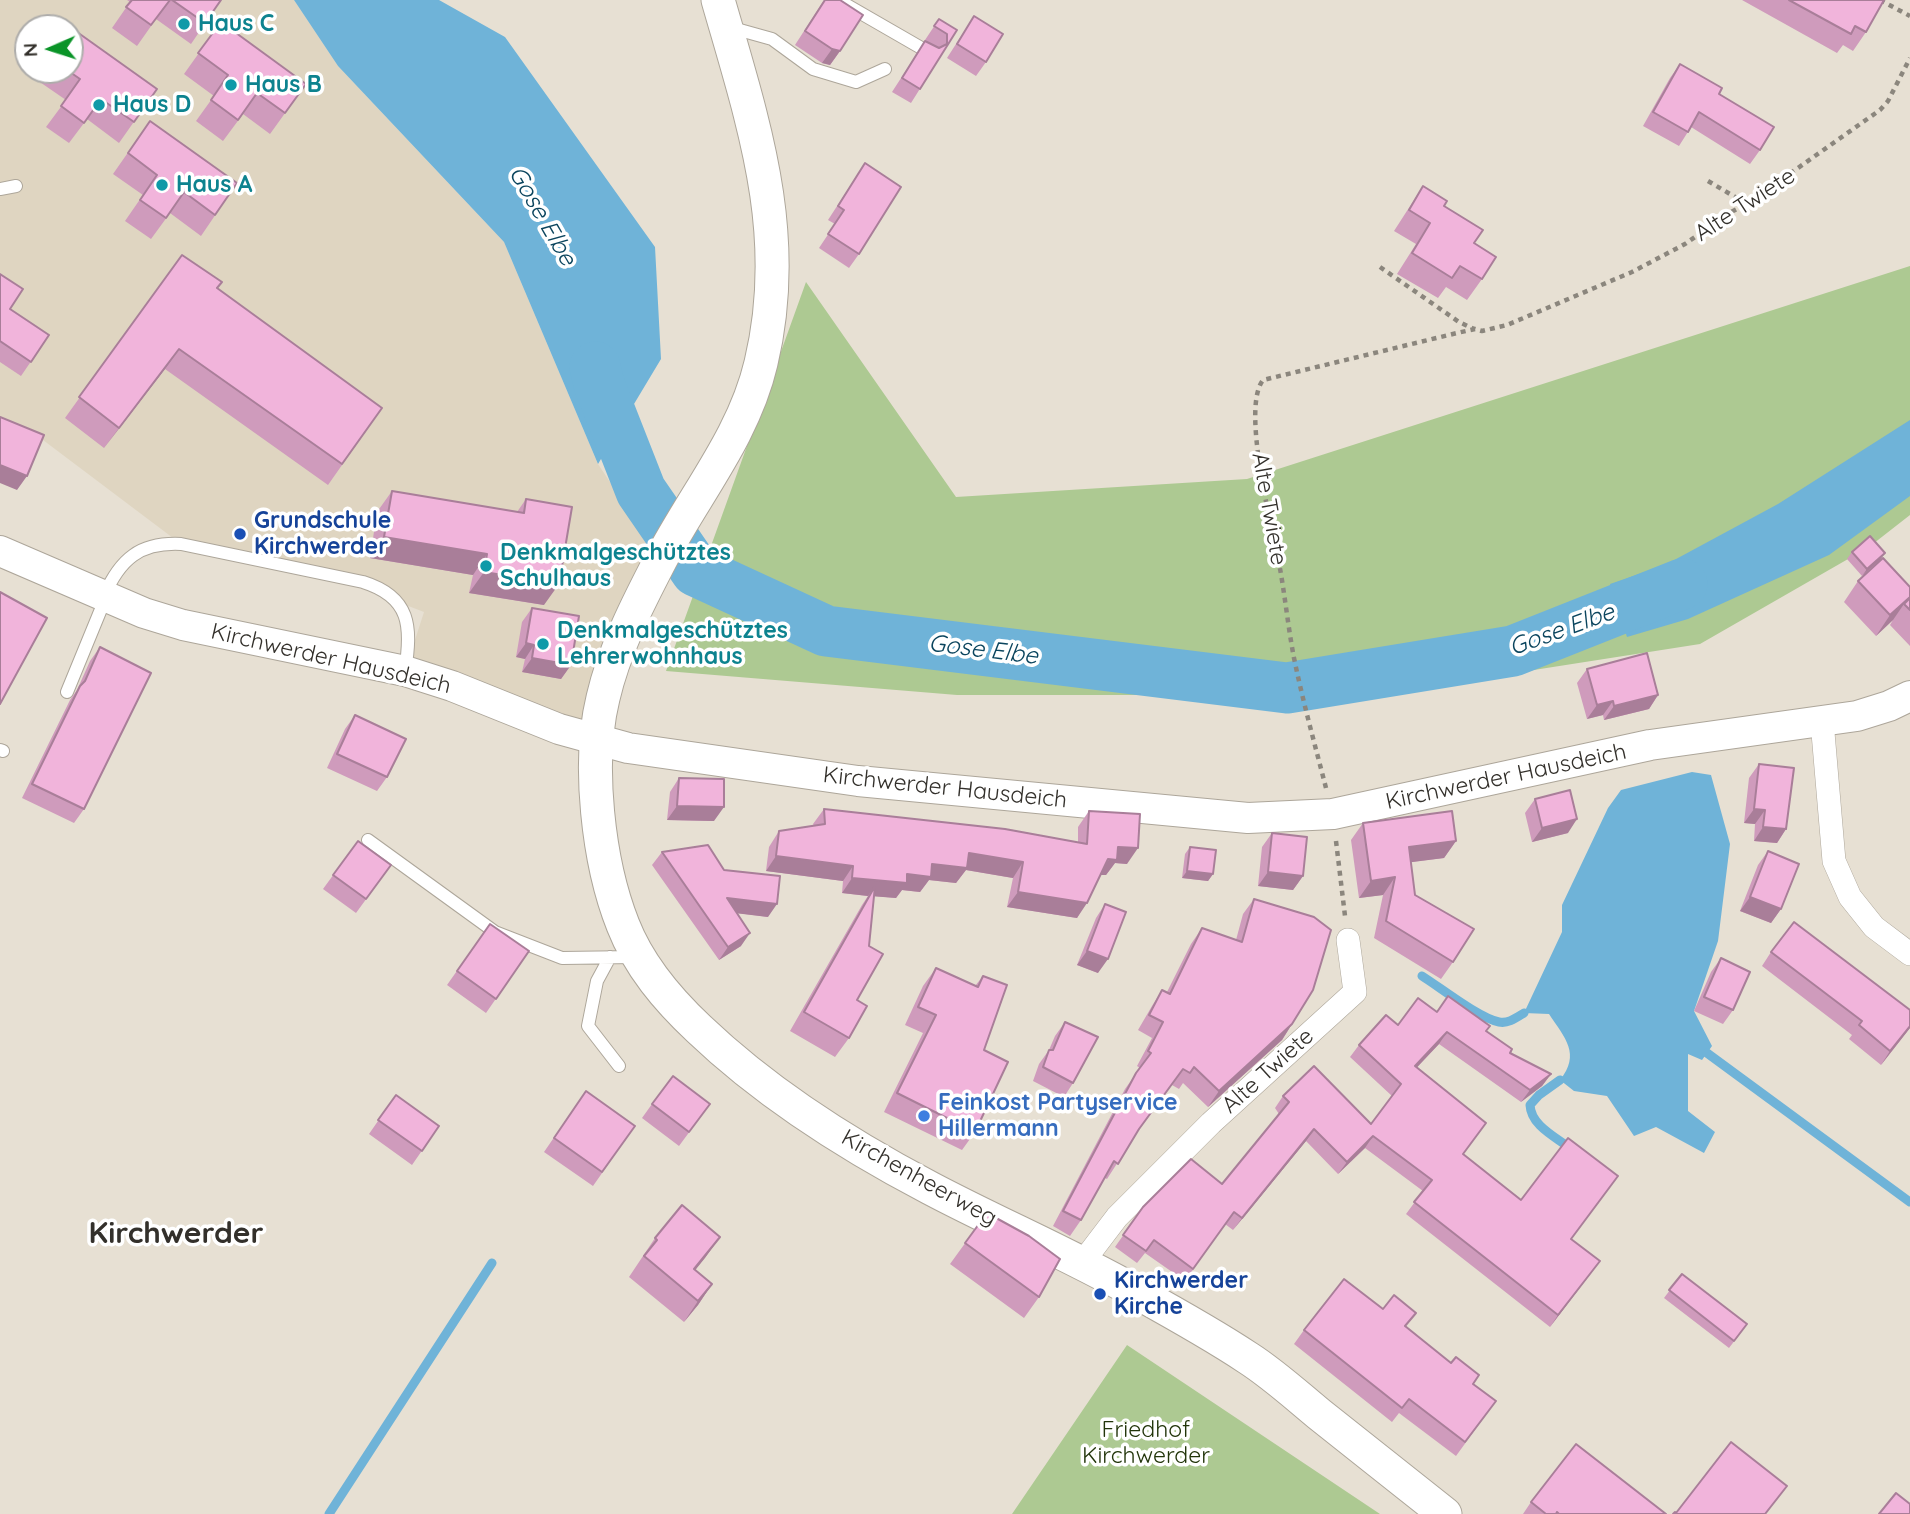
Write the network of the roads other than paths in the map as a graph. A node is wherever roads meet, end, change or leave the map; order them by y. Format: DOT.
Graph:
graph roads {
  1 [pos="838,0"];
  2 [pos="721,13"];
  3 [pos="930,53"];
  4 [pos="885,69"];
  5 [pos="16,186"];
  6 [pos="0,189"];
  7 [pos="0,551"];
  8 [pos="105,596"];
  9 [pos="405,671"];
  10 [pos="67,692"];
  11 [pos="1910,696"];
  12 [pos="1822,721"];
  13 [pos="595,740"];
  14 [pos="368,840"];
  15 [pos="1349,940"];
  16 [pos="1910,954"];
  17 [pos="624,957"];
  18 [pos="619,1066"];
  19 [pos="1082,1263"];
  20 [pos="1444,1514"];
  1 -- 3 [label="lane"];
  2 -- 4 [label="lane"];
  2 -- 13 [label="main road, Kirchenheerweg"];
  5 -- 6 [label="lane"];
  7 -- 8 [label="street, Kirchwerder Hausdeich"];
  8 -- 9 [label="street, Kirchwerder Hausdeich"];
  8 -- 9 [label="lane"];
  8 -- 10 [label="lane"];
  9 -- 13 [label="street, Kirchwerder Hausdeich"];
  11 -- 12 [label="street, Kirchwerder Hausdeich"];
  12 -- 13 [label="street, Kirchwerder Hausdeich"];
  12 -- 16 [label="street"];
  13 -- 17 [label="main road, Kirchenheerweg"];
  14 -- 17 [label="lane"];
  15 -- 19 [label="street, Alte Twiete"];
  17 -- 18 [label="lane"];
  17 -- 19 [label="main road, Kirchenheerweg"];
  19 -- 20 [label="main road, Kirchenheerweg"];
}
